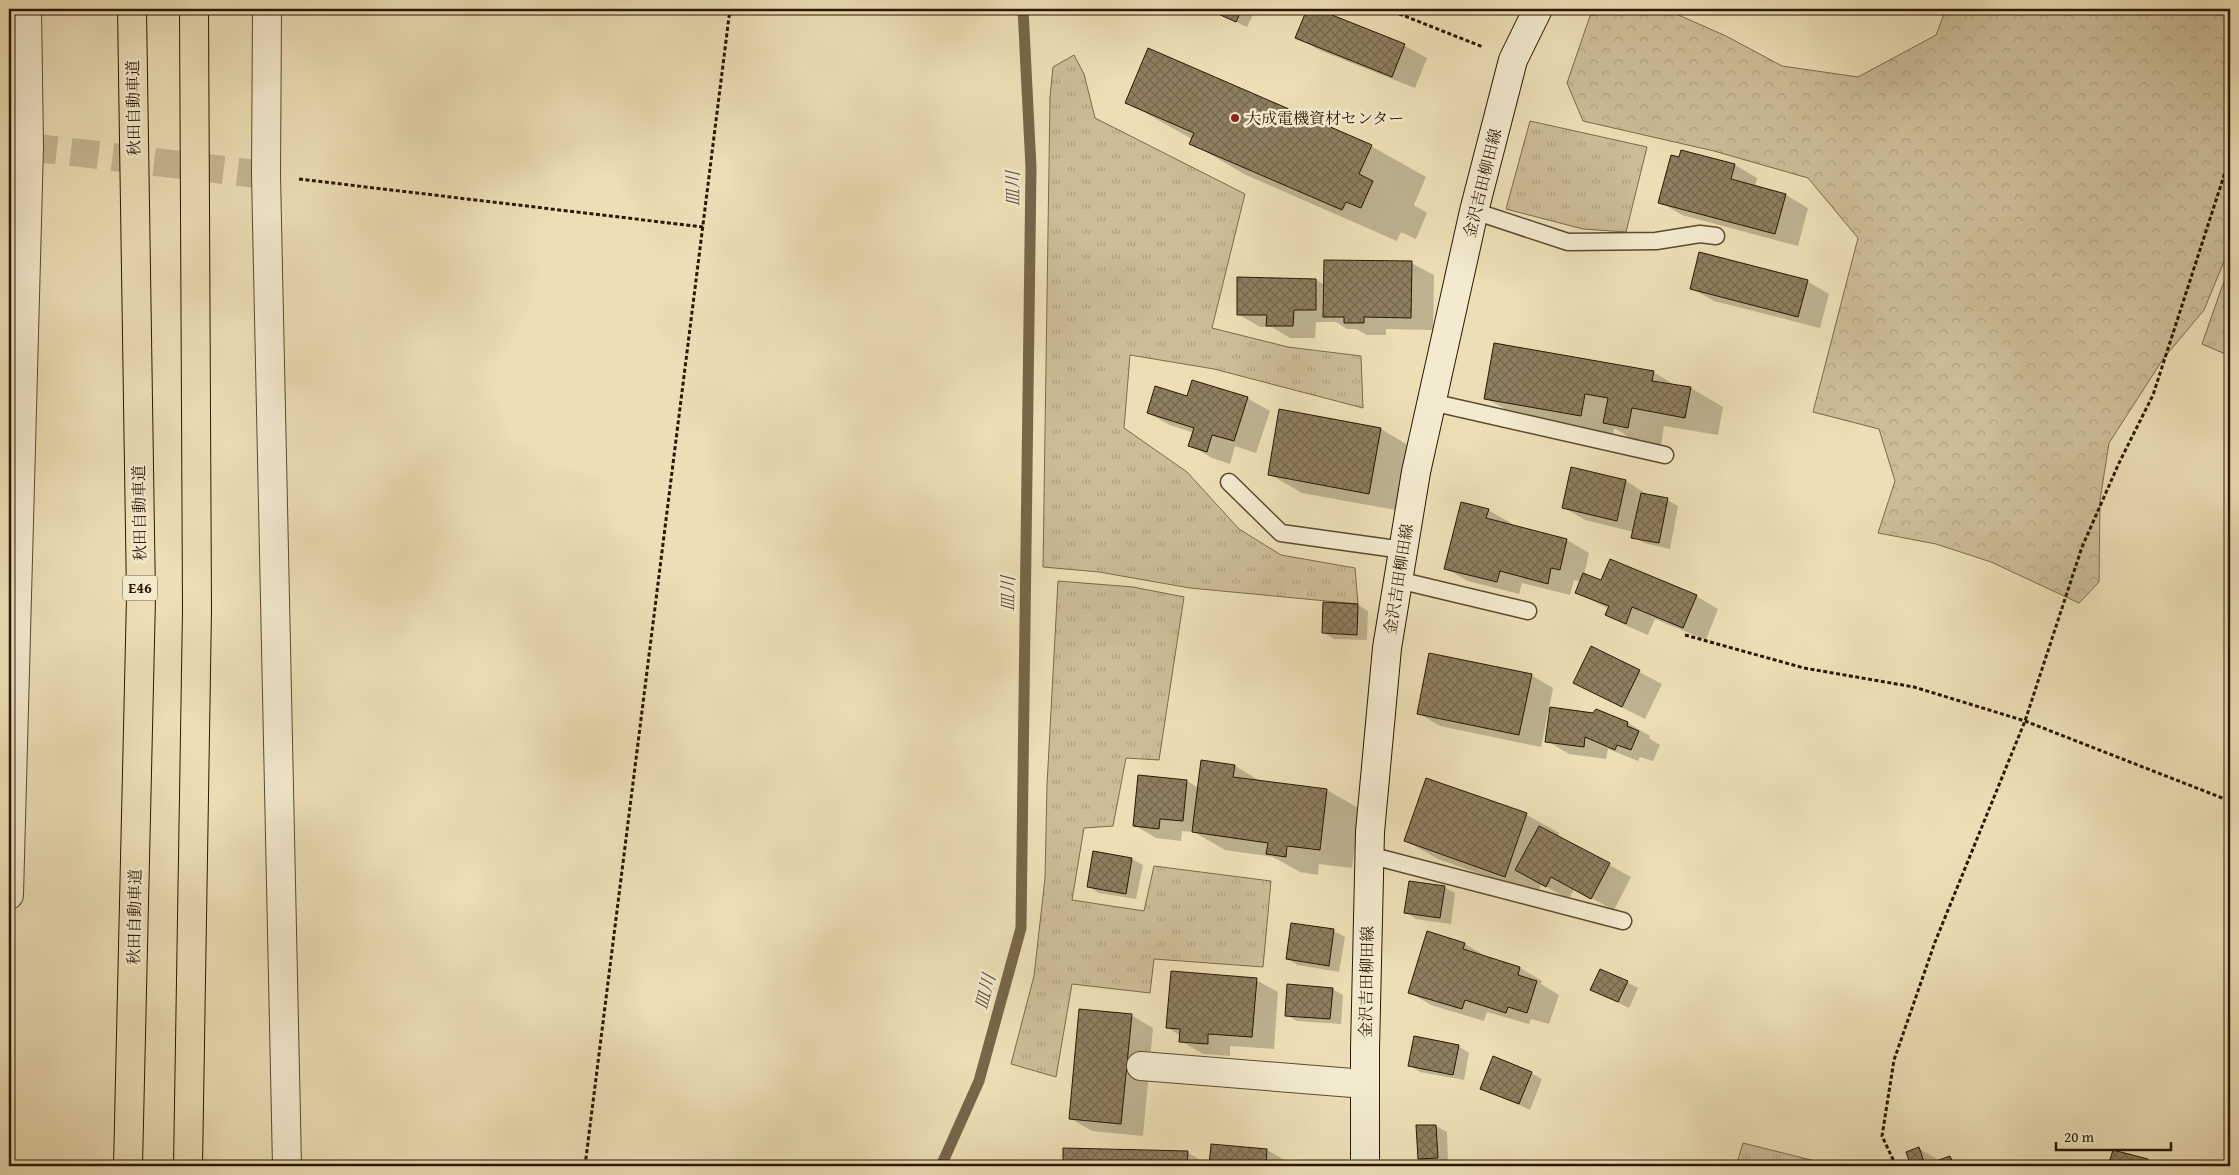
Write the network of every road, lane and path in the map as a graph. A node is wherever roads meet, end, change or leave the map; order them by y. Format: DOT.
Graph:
graph roads {
  1 [pos="27,9"];
  2 [pos="132,9"];
  3 [pos="194,9"];
  4 [pos="267,9"];
  5 [pos="730,9"];
  6 [pos="1387,9"];
  7 [pos="1538,9"];
  8 [pos="1513,60"];
  9 [pos="2230,157"];
  10 [pos="266,176"];
  11 [pos="1474,211"];
  12 [pos="703,226"];
  13 [pos="1716,236"];
  14 [pos="1431,402"];
  15 [pos="1665,455"];
  16 [pos="1230,482"];
  17 [pos="1403,550"];
  18 [pos="1398,580"];
  19 [pos="1528,611"];
  20 [pos="1685,635"];
  21 [pos="2025,721"];
  22 [pos="2230,801"];
  23 [pos="1369,855"];
  24 [pos="9,895"];
  25 [pos="1623,921"];
  26 [pos="1141,1066"];
  27 [pos="1365,1084"];
  28 [pos="128,1166"];
  29 [pos="188,1166"];
  30 [pos="287,1166"];
  31 [pos="585,1166"];
  32 [pos="1365,1166"];
  33 [pos="1896,1166"];
  1 -- 24 [label="street"];
  2 -- 28 [label="highway, 秋田自動車道 / E46"];
  3 -- 29 [label="highway"];
  4 -- 10 [label="street"];
  5 -- 12 [label="path"];
  6 -- 8 [label="path"];
  7 -- 8 [label="street, 金沢吉田柳田線"];
  8 -- 11 [label="street, 金沢吉田柳田線"];
  9 -- 21 [label="path"];
  10 -- 12 [label="path"];
  10 -- 30 [label="street"];
  11 -- 13 [label="lane"];
  11 -- 14 [label="street, 金沢吉田柳田線"];
  12 -- 31 [label="path"];
  14 -- 15 [label="lane"];
  14 -- 17 [label="street, 金沢吉田柳田線"];
  16 -- 17 [label="lane"];
  17 -- 18 [label="street, 金沢吉田柳田線"];
  18 -- 19 [label="lane"];
  18 -- 23 [label="street, 金沢吉田柳田線"];
  20 -- 21 [label="path"];
  21 -- 22 [label="path"];
  21 -- 33 [label="path"];
  23 -- 25 [label="lane"];
  23 -- 27 [label="street, 金沢吉田柳田線"];
  26 -- 27 [label="street"];
  27 -- 32 [label="street, 金沢吉田柳田線"];
}
